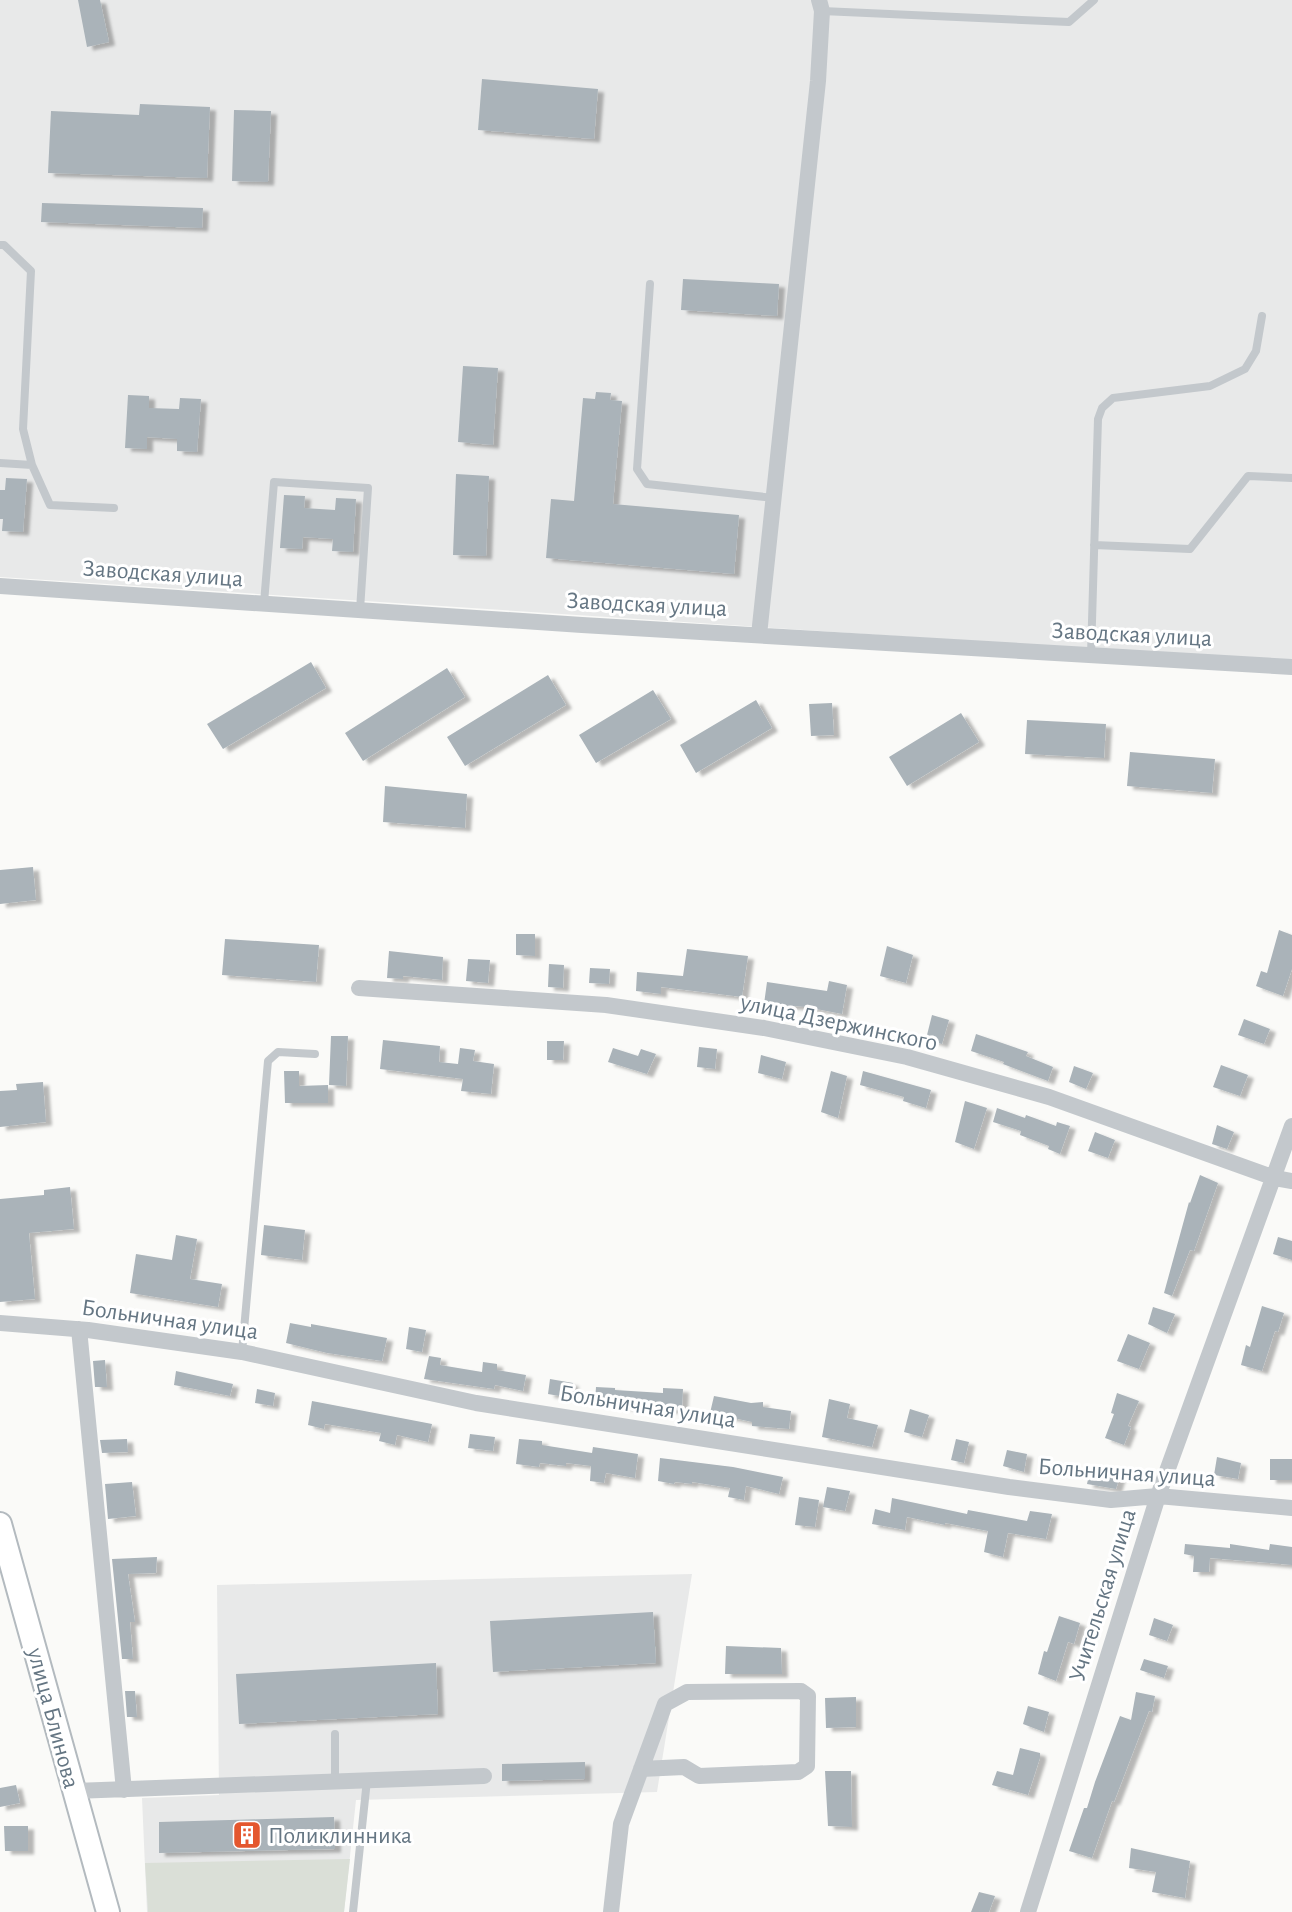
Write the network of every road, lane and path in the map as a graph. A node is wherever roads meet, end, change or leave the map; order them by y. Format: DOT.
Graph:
graph roads {
  1 [pos="1094,0"];
  2 [pos="821,6"];
  3 [pos="0,245"];
  4 [pos="650,284"];
  5 [pos="1262,316"];
  6 [pos="0,463"];
  7 [pos="32,465"];
  8 [pos="1292,478"];
  9 [pos="774,498"];
  10 [pos="114,508"];
  11 [pos="1094,545"];
  12 [pos="0,586"];
  13 [pos="264,603"];
  14 [pos="360,610"];
  15 [pos="759,635"];
  16 [pos="1091,655"];
  17 [pos="1292,667"];
  18 [pos="359,988"];
  19 [pos="315,1054"];
  20 [pos="1292,1126"];
  21 [pos="1275,1178"];
  22 [pos="1292,1181"];
  23 [pos="0,1323"];
  24 [pos="79,1329"];
  25 [pos="242,1352"];
  26 [pos="1158,1496"];
  27 [pos="1292,1508"];
  28 [pos="0,1524"];
  29 [pos="335,1734"];
  30 [pos="641,1769"];
  31 [pos="484,1776"];
  32 [pos="367,1780"];
  33 [pos="335,1782"];
  34 [pos="124,1790"];
  35 [pos="74,1791"];
  36 [pos="108,1912"];
  37 [pos="353,1912"];
  38 [pos="611,1912"];
  39 [pos="1028,1912"];
  1 -- 2 [label="lane"];
  2 -- 9 [label="street"];
  3 -- 7 [label="lane"];
  4 -- 9 [label="lane"];
  5 -- 11 [label="lane"];
  6 -- 7 [label="lane"];
  7 -- 10 [label="lane"];
  8 -- 11 [label="lane"];
  9 -- 15 [label="street"];
  11 -- 16 [label="lane"];
  12 -- 13 [label="street, Заводская улица"];
  13 -- 14 [label="street, Заводская улица"];
  13 -- 14 [label="lane"];
  14 -- 15 [label="street, Заводская улица"];
  15 -- 16 [label="street, Заводская улица"];
  16 -- 17 [label="street, Заводская улица"];
  18 -- 21 [label="street, улица Дзержинского"];
  19 -- 25 [label="lane"];
  20 -- 21 [label="street, Учительская улица"];
  21 -- 22 [label="street, улица Дзержинского"];
  21 -- 26 [label="street, Учительская улица"];
  23 -- 24 [label="street, Больничная улица"];
  24 -- 25 [label="street, Больничная улица"];
  24 -- 34 [label="street"];
  25 -- 26 [label="street, Больничная улица"];
  26 -- 27 [label="street, Больничная улица"];
  26 -- 39 [label="street, Учительская улица"];
  28 -- 35 [label="main road, улица Блинова"];
  29 -- 33 [label="lane"];
  30 -- 30 [label="street"];
  30 -- 38 [label="street"];
  31 -- 32 [label="street"];
  32 -- 33 [label="street"];
  32 -- 37 [label="lane"];
  33 -- 34 [label="street"];
  34 -- 35 [label="street"];
  35 -- 36 [label="main road, улица Блинова"];
}
